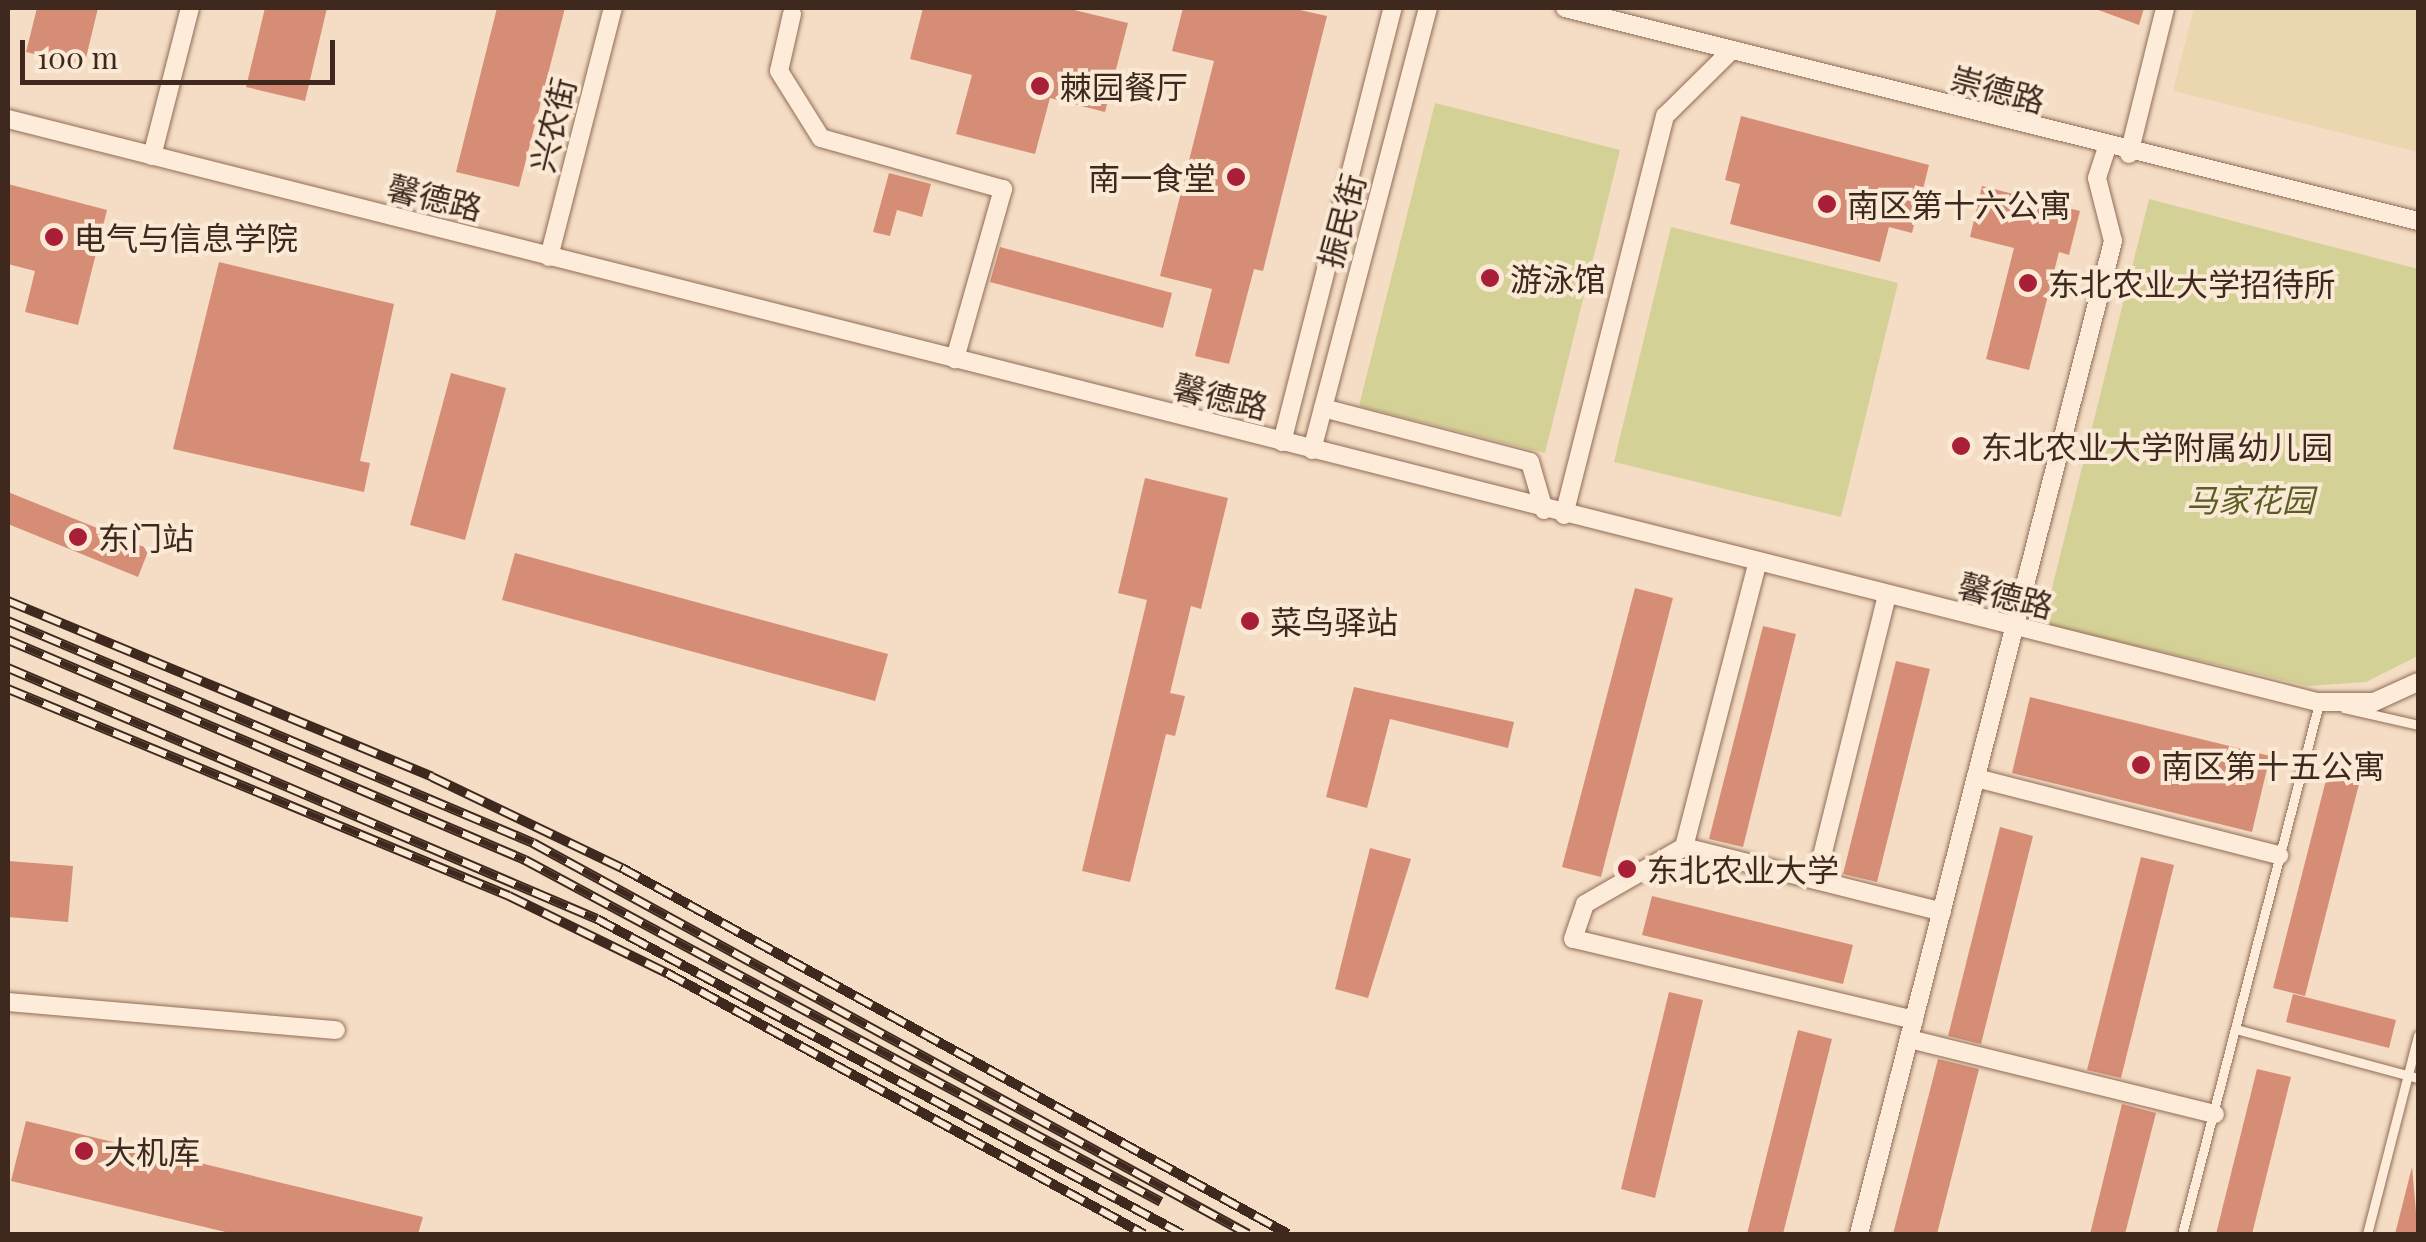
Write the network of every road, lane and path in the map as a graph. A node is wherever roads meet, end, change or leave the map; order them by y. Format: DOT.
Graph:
graph roads {
  1 [pos="190,8"];
  2 [pos="613,8"];
  3 [pos="1393,8"];
  4 [pos="1428,8"];
  5 [pos="1564,8"];
  6 [pos="2166,8"];
  7 [pos="792,14"];
  8 [pos="1732,50"];
  9 [pos="1366,114"];
  10 [pos="8,119"];
  11 [pos="1398,122"];
  12 [pos="2107,148"];
  13 [pos="2129,154"];
  14 [pos="152,156"];
  15 [pos="2414,222"];
  16 [pos="549,257"];
  17 [pos="1328,263"];
  18 [pos="1359,271"];
  19 [pos="955,359"];
  20 [pos="1323,408"];
  21 [pos="1282,442"];
  22 [pos="1312,450"];
  23 [pos="1544,510"];
  24 [pos="1564,515"];
  25 [pos="1757,564"];
  26 [pos="1886,596"];
  27 [pos="2015,628"];
  28 [pos="2418,682"];
  29 [pos="2317,702"];
  30 [pos="2418,725"];
  31 [pos="1976,778"];
  32 [pos="1684,847"];
  33 [pos="2279,855"];
  34 [pos="1816,880"];
  35 [pos="1942,912"];
  36 [pos="8,1002"];
  37 [pos="1914,1020"];
  38 [pos="336,1030"];
  39 [pos="2236,1030"];
  40 [pos="2418,1035"];
  41 [pos="1909,1040"];
  42 [pos="2413,1077"];
  43 [pos="2215,1114"];
  44 [pos="1859,1234"];
  45 [pos="2182,1234"];
  46 [pos="2367,1234"];
  1 -- 14 [label="street"];
  2 -- 16 [label="street, 兴农街"];
  3 -- 9 [label="street, 振民街"];
  4 -- 11 [label="street, 振民街"];
  5 -- 8 [label="street, 崇德路"];
  6 -- 13 [label="street"];
  7 -- 19 [label="street"];
  8 -- 12 [label="street, 崇德路"];
  8 -- 24 [label="street"];
  9 -- 11 [label="street"];
  9 -- 17 [label="street, 振民街"];
  10 -- 14 [label="street, 馨德路"];
  11 -- 18 [label="street, 振民街"];
  12 -- 13 [label="street, 崇德路"];
  12 -- 27 [label="street"];
  13 -- 15 [label="street, 崇德路"];
  14 -- 16 [label="street, 馨德路"];
  16 -- 19 [label="street, 馨德路"];
  17 -- 18 [label="street"];
  17 -- 21 [label="street, 振民街"];
  18 -- 20 [label="street, 振民街"];
  19 -- 21 [label="street, 馨德路"];
  20 -- 22 [label="street, 振民街"];
  20 -- 23 [label="street"];
  21 -- 22 [label="street, 馨德路"];
  22 -- 23 [label="street, 馨德路"];
  23 -- 24 [label="street, 馨德路"];
  24 -- 25 [label="street, 馨德路"];
  25 -- 26 [label="street, 馨德路"];
  25 -- 32 [label="street"];
  26 -- 27 [label="street, 馨德路"];
  26 -- 34 [label="street"];
  27 -- 29 [label="street, 馨德路"];
  27 -- 31 [label="street"];
  28 -- 29 [label="street, 馨德路"];
  29 -- 30 [label="lane"];
  29 -- 33 [label="lane"];
  31 -- 33 [label="street"];
  31 -- 35 [label="street"];
  32 -- 34 [label="street"];
  32 -- 37 [label="street"];
  33 -- 39 [label="lane"];
  34 -- 35 [label="street"];
  35 -- 37 [label="street"];
  36 -- 38 [label="street"];
  37 -- 41 [label="street"];
  39 -- 42 [label="lane"];
  39 -- 43 [label="lane"];
  40 -- 42 [label="lane"];
  41 -- 43 [label="street"];
  41 -- 44 [label="street"];
  42 -- 46 [label="lane"];
  43 -- 45 [label="lane"];
}
